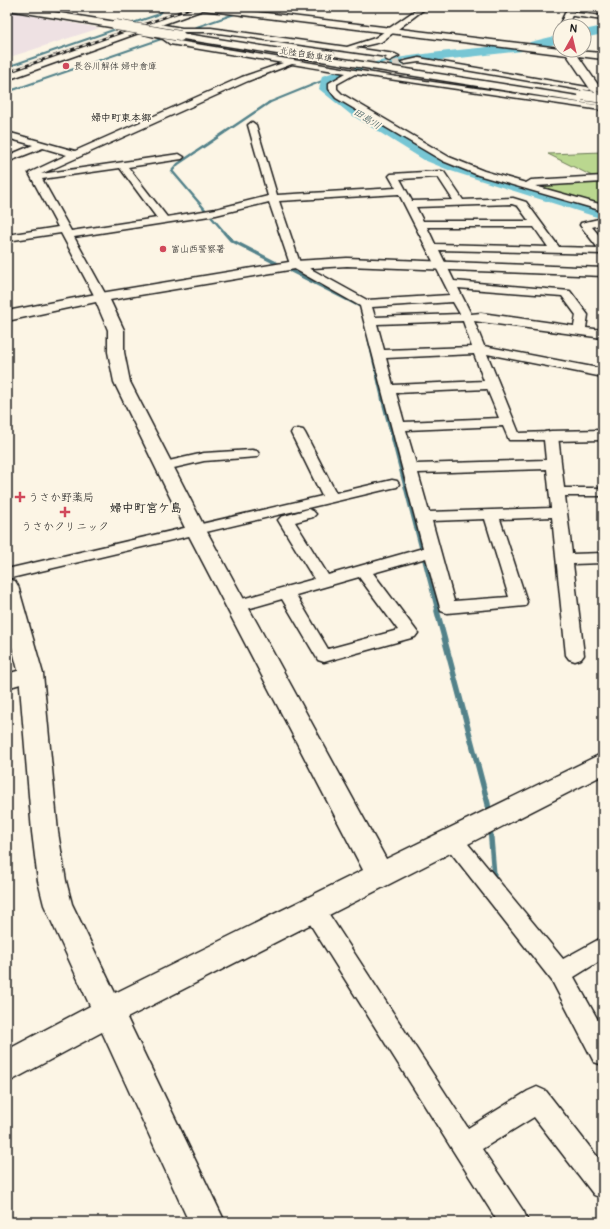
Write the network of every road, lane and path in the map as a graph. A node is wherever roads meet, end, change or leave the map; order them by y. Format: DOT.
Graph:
graph roads {
  1 [pos="8,7"];
  2 [pos="30,7"];
  3 [pos="198,7"];
  4 [pos="263,7"];
  5 [pos="424,7"];
  6 [pos="220,8"];
  7 [pos="570,10"];
  8 [pos="243,13"];
  9 [pos="600,16"];
  10 [pos="119,24"];
  11 [pos="153,25"];
  12 [pos="392,30"];
  13 [pos="136,31"];
  14 [pos="345,49"];
  15 [pos="552,49"];
  16 [pos="335,51"];
  17 [pos="592,54"];
  18 [pos="603,56"];
  19 [pos="574,58"];
  20 [pos="389,59"];
  21 [pos="296,60"];
  22 [pos="405,62"];
  23 [pos="354,70"];
  24 [pos="7,77"];
  25 [pos="584,94"];
  26 [pos="602,102"];
  27 [pos="252,124"];
  28 [pos="7,135"];
  29 [pos="42,145"];
  30 [pos="74,154"];
  31 [pos="179,157"];
  32 [pos="7,159"];
  33 [pos="122,165"];
  34 [pos="36,177"];
  35 [pos="603,179"];
  36 [pos="519,183"];
  37 [pos="499,185"];
  38 [pos="402,191"];
  39 [pos="273,198"];
  40 [pos="460,203"];
  41 [pos="410,204"];
  42 [pos="603,208"];
  43 [pos="164,220"];
  44 [pos="603,221"];
  45 [pos="420,224"];
  46 [pos="537,224"];
  47 [pos="66,232"];
  48 [pos="7,238"];
  49 [pos="432,247"];
  50 [pos="603,247"];
  51 [pos="556,250"];
  52 [pos="603,251"];
  53 [pos="294,265"];
  54 [pos="440,265"];
  55 [pos="603,272"];
  56 [pos="450,284"];
  57 [pos="101,297"];
  58 [pos="458,298"];
  59 [pos="365,304"];
  60 [pos="7,316"];
  61 [pos="467,317"];
  62 [pos="370,321"];
  63 [pos="578,330"];
  64 [pos="603,334"];
  65 [pos="479,350"];
  66 [pos="379,354"];
  67 [pos="603,373"];
  68 [pos="492,385"];
  69 [pos="388,389"];
  70 [pos="508,422"];
  71 [pos="398,426"];
  72 [pos="298,433"];
  73 [pos="603,435"];
  74 [pos="551,436"];
  75 [pos="252,454"];
  76 [pos="554,464"];
  77 [pos="165,466"];
  78 [pos="410,469"];
  79 [pos="392,484"];
  80 [pos="415,488"];
  81 [pos="557,492"];
  82 [pos="603,492"];
  83 [pos="331,498"];
  84 [pos="559,512"];
  85 [pos="491,515"];
  86 [pos="422,517"];
  87 [pos="196,530"];
  88 [pos="432,552"];
  89 [pos="603,558"];
  90 [pos="564,559"];
  91 [pos="363,570"];
  92 [pos="7,574"];
  93 [pos="324,582"];
  94 [pos="7,586"];
  95 [pos="286,592"];
  96 [pos="237,606"];
  97 [pos="575,655"];
  98 [pos="19,678"];
  99 [pos="603,763"];
  100 [pos="452,839"];
  101 [pos="380,875"];
  102 [pos="313,909"];
  103 [pos="603,947"];
  104 [pos="560,973"];
  105 [pos="109,1012"];
  106 [pos="603,1053"];
  107 [pos="7,1066"];
  108 [pos="464,1145"];
  109 [pos="603,1186"];
  110 [pos="207,1222"];
  111 [pos="514,1222"];
  1 -- 10 [label="main road, 北陸自動車道"];
  2 -- 10 [label="main road, 北陸自動車道"];
  3 -- 6 [label="main road"];
  3 -- 11 [label="main road"];
  4 -- 8 [label="street"];
  5 -- 12 [label="street"];
  6 -- 8 [label="main road"];
  7 -- 9 [label="street"];
  8 -- 12 [label="main road"];
  10 -- 25 [label="main road, 北陸自動車道, bridge"];
  11 -- 13 [label="main road"];
  11 -- 14 [label="street"];
  12 -- 14 [label="street"];
  12 -- 15 [label="main road"];
  13 -- 21 [label="street"];
  13 -- 24 [label="main road"];
  14 -- 16 [label="street"];
  14 -- 20 [label="street"];
  17 -- 18 [label="main road"];
  19 -- 26 [label="main road"];
  21 -- 23 [label="street"];
  21 -- 30 [label="street"];
  22 -- 25 [label="street"];
  23 -- 26 [label="street"];
  23 -- 36 [label="street"];
  25 -- 26 [label="main road, 北陸自動車道"];
  27 -- 39 [label="street"];
  28 -- 29 [label="street"];
  29 -- 30 [label="street"];
  29 -- 32 [label="street"];
  30 -- 34 [label="street"];
  31 -- 33 [label="street"];
  33 -- 34 [label="street"];
  33 -- 43 [label="street"];
  34 -- 47 [label="street"];
  35 -- 36 [label="street"];
  36 -- 37 [label="street"];
  36 -- 42 [label="street"];
  38 -- 39 [label="street"];
  38 -- 40 [label="street"];
  38 -- 41 [label="street"];
  39 -- 43 [label="street"];
  39 -- 53 [label="street"];
  40 -- 41 [label="street"];
  40 -- 46 [label="street"];
  41 -- 45 [label="street"];
  43 -- 47 [label="street"];
  44 -- 50 [label="street"];
  45 -- 46 [label="street"];
  45 -- 49 [label="street"];
  46 -- 51 [label="street"];
  47 -- 48 [label="street"];
  47 -- 57 [label="street"];
  49 -- 51 [label="street"];
  49 -- 54 [label="street"];
  51 -- 52 [label="street"];
  53 -- 54 [label="main road"];
  53 -- 57 [label="main road"];
  53 -- 59 [label="street"];
  54 -- 55 [label="main road"];
  54 -- 56 [label="street"];
  56 -- 58 [label="street"];
  56 -- 63 [label="street"];
  57 -- 60 [label="main road"];
  57 -- 77 [label="main road"];
  58 -- 59 [label="street"];
  58 -- 61 [label="street"];
  59 -- 62 [label="street"];
  61 -- 62 [label="street"];
  61 -- 63 [label="street"];
  61 -- 65 [label="street"];
  62 -- 66 [label="street"];
  63 -- 64 [label="street"];
  65 -- 66 [label="street"];
  65 -- 67 [label="street"];
  65 -- 68 [label="street"];
  66 -- 69 [label="street"];
  68 -- 69 [label="street"];
  68 -- 70 [label="street"];
  69 -- 71 [label="street"];
  70 -- 71 [label="street"];
  70 -- 74 [label="street"];
  71 -- 78 [label="street"];
  72 -- 83 [label="street"];
  73 -- 74 [label="main road"];
  74 -- 76 [label="street"];
  75 -- 77 [label="street"];
  76 -- 78 [label="street"];
  76 -- 81 [label="street"];
  77 -- 87 [label="main road"];
  78 -- 80 [label="street"];
  79 -- 83 [label="street"];
  80 -- 86 [label="street"];
  80 -- 93 [label="street"];
  81 -- 82 [label="street"];
  81 -- 84 [label="street"];
  83 -- 87 [label="street"];
  84 -- 85 [label="street"];
  84 -- 90 [label="street"];
  85 -- 86 [label="street"];
  85 -- 88 [label="street"];
  86 -- 88 [label="street"];
  87 -- 92 [label="street"];
  87 -- 96 [label="main road"];
  88 -- 91 [label="street"];
  89 -- 90 [label="street"];
  90 -- 97 [label="street"];
  91 -- 93 [label="street"];
  91 -- 95 [label="street"];
  93 -- 95 [label="street"];
  94 -- 98 [label="main road"];
  95 -- 96 [label="street"];
  96 -- 101 [label="main road"];
  98 -- 105 [label="main road"];
  99 -- 100 [label="main road"];
  100 -- 101 [label="main road"];
  100 -- 104 [label="street"];
  101 -- 102 [label="main road"];
  102 -- 105 [label="main road"];
  102 -- 108 [label="street"];
  103 -- 104 [label="street"];
  104 -- 106 [label="street"];
  105 -- 107 [label="main road"];
  105 -- 110 [label="main road"];
  108 -- 109 [label="street"];
  108 -- 111 [label="street"];
}
